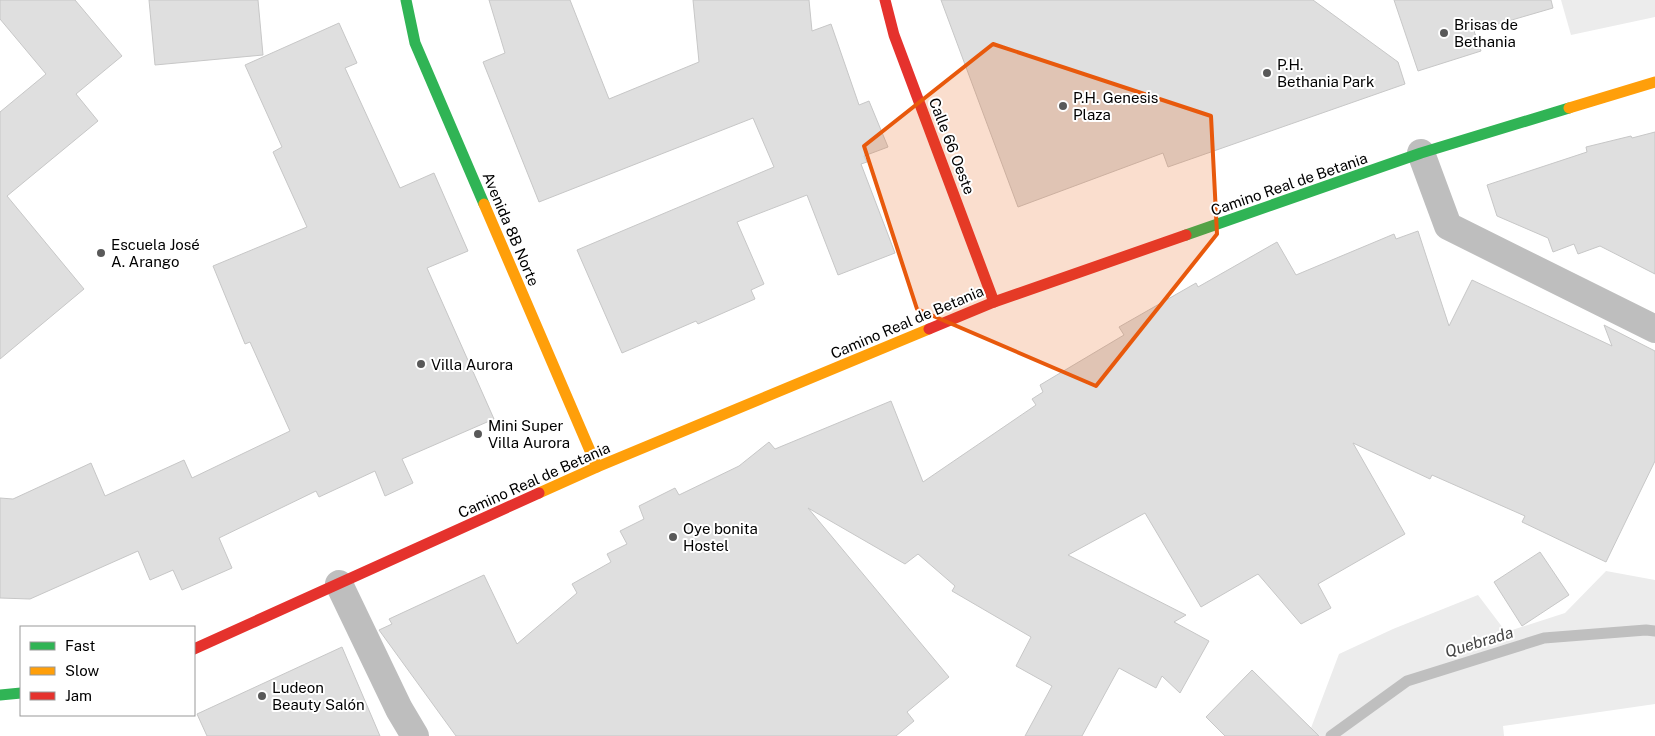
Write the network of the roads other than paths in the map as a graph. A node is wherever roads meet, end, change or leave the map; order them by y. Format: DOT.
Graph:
graph roads {
  1 [pos="406,0"];
  2 [pos="885,0"];
  3 [pos="1655,82"];
  4 [pos="1421,153"];
  5 [pos="994,302"];
  6 [pos="1655,329"];
  7 [pos="597,467"];
  8 [pos="339,584"];
  9 [pos="195,649"];
  10 [pos="20,693"];
  11 [pos="0,695"];
  12 [pos="415,736"];
  1 -- 7 [label="street, Avenida 8B Norte"];
  2 -- 5 [label="street, Calle 66 Oeste"];
  3 -- 4 [label="street, Camino Real de Betania"];
  4 -- 5 [label="street, Camino Real de Betania"];
  4 -- 6 [label="street"];
  5 -- 7 [label="street, Camino Real de Betania"];
  7 -- 8 [label="street, Camino Real de Betania"];
  8 -- 9 [label="street, Camino Real de Betania"];
  8 -- 12 [label="street"];
  10 -- 11 [label="street"];
}
